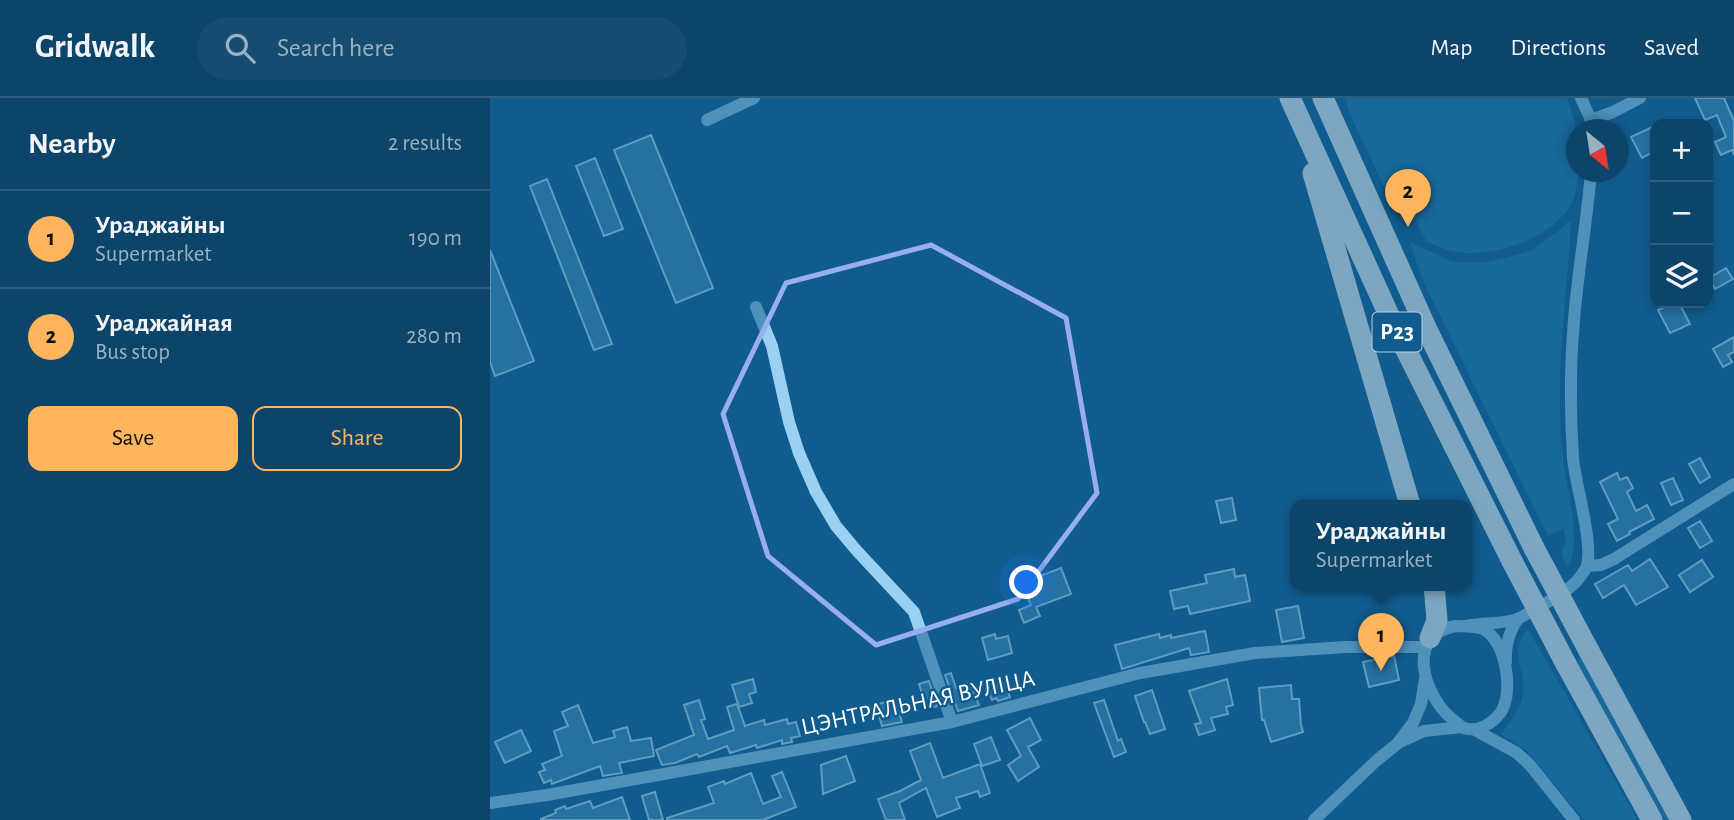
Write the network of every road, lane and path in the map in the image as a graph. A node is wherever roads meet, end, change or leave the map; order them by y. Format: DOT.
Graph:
graph roads {
  1 [pos="754,98"];
  2 [pos="1289,98"];
  3 [pos="1323,98"];
  4 [pos="1334,98"];
  5 [pos="1581,98"];
  6 [pos="1640,98"];
  7 [pos="1589,119"];
  8 [pos="1601,119"];
  9 [pos="707,120"];
  10 [pos="1335,125"];
  11 [pos="1590,182"];
  12 [pos="756,307"];
  13 [pos="1734,484"];
  14 [pos="1409,500"];
  15 [pos="1587,566"];
  16 [pos="1435,591"];
  17 [pos="1518,618"];
  18 [pos="1466,626"];
  19 [pos="1428,643"];
  20 [pos="1506,673"];
  21 [pos="1425,677"];
  22 [pos="952,722"];
  23 [pos="1469,729"];
  24 [pos="1397,744"];
  25 [pos="490,803"];
  26 [pos="1314,820"];
  27 [pos="1574,820"];
  28 [pos="1652,820"];
  29 [pos="1681,820"];
  1 -- 9 [label="street"];
  2 -- 14 [label="highway"];
  2 -- 28 [label="highway, Р23, bridge"];
  3 -- 10 [label="highway, Р23"];
  4 -- 10 [label="highway"];
  5 -- 7 [label="street"];
  6 -- 8 [label="street"];
  10 -- 29 [label="highway, Р23, bridge"];
  11 -- 15 [label="street"];
  12 -- 22 [label="street"];
  13 -- 15 [label="street"];
  15 -- 17 [label="street"];
  16 -- 19 [label="highway"];
  17 -- 18 [label="street"];
  17 -- 20 [label="street"];
  18 -- 19 [label="street"];
  18 -- 20 [label="street"];
  19 -- 21 [label="street"];
  19 -- 22 [label="street, ЦЭНТРАЛЬНАЯ ВУЛІЦА"];
  20 -- 23 [label="street"];
  21 -- 23 [label="street"];
  21 -- 24 [label="street"];
  22 -- 25 [label="street, ЦЭНТРАЛЬНАЯ ВУЛІЦА"];
  23 -- 24 [label="street"];
  23 -- 27 [label="street"];
  24 -- 26 [label="street"];
}
